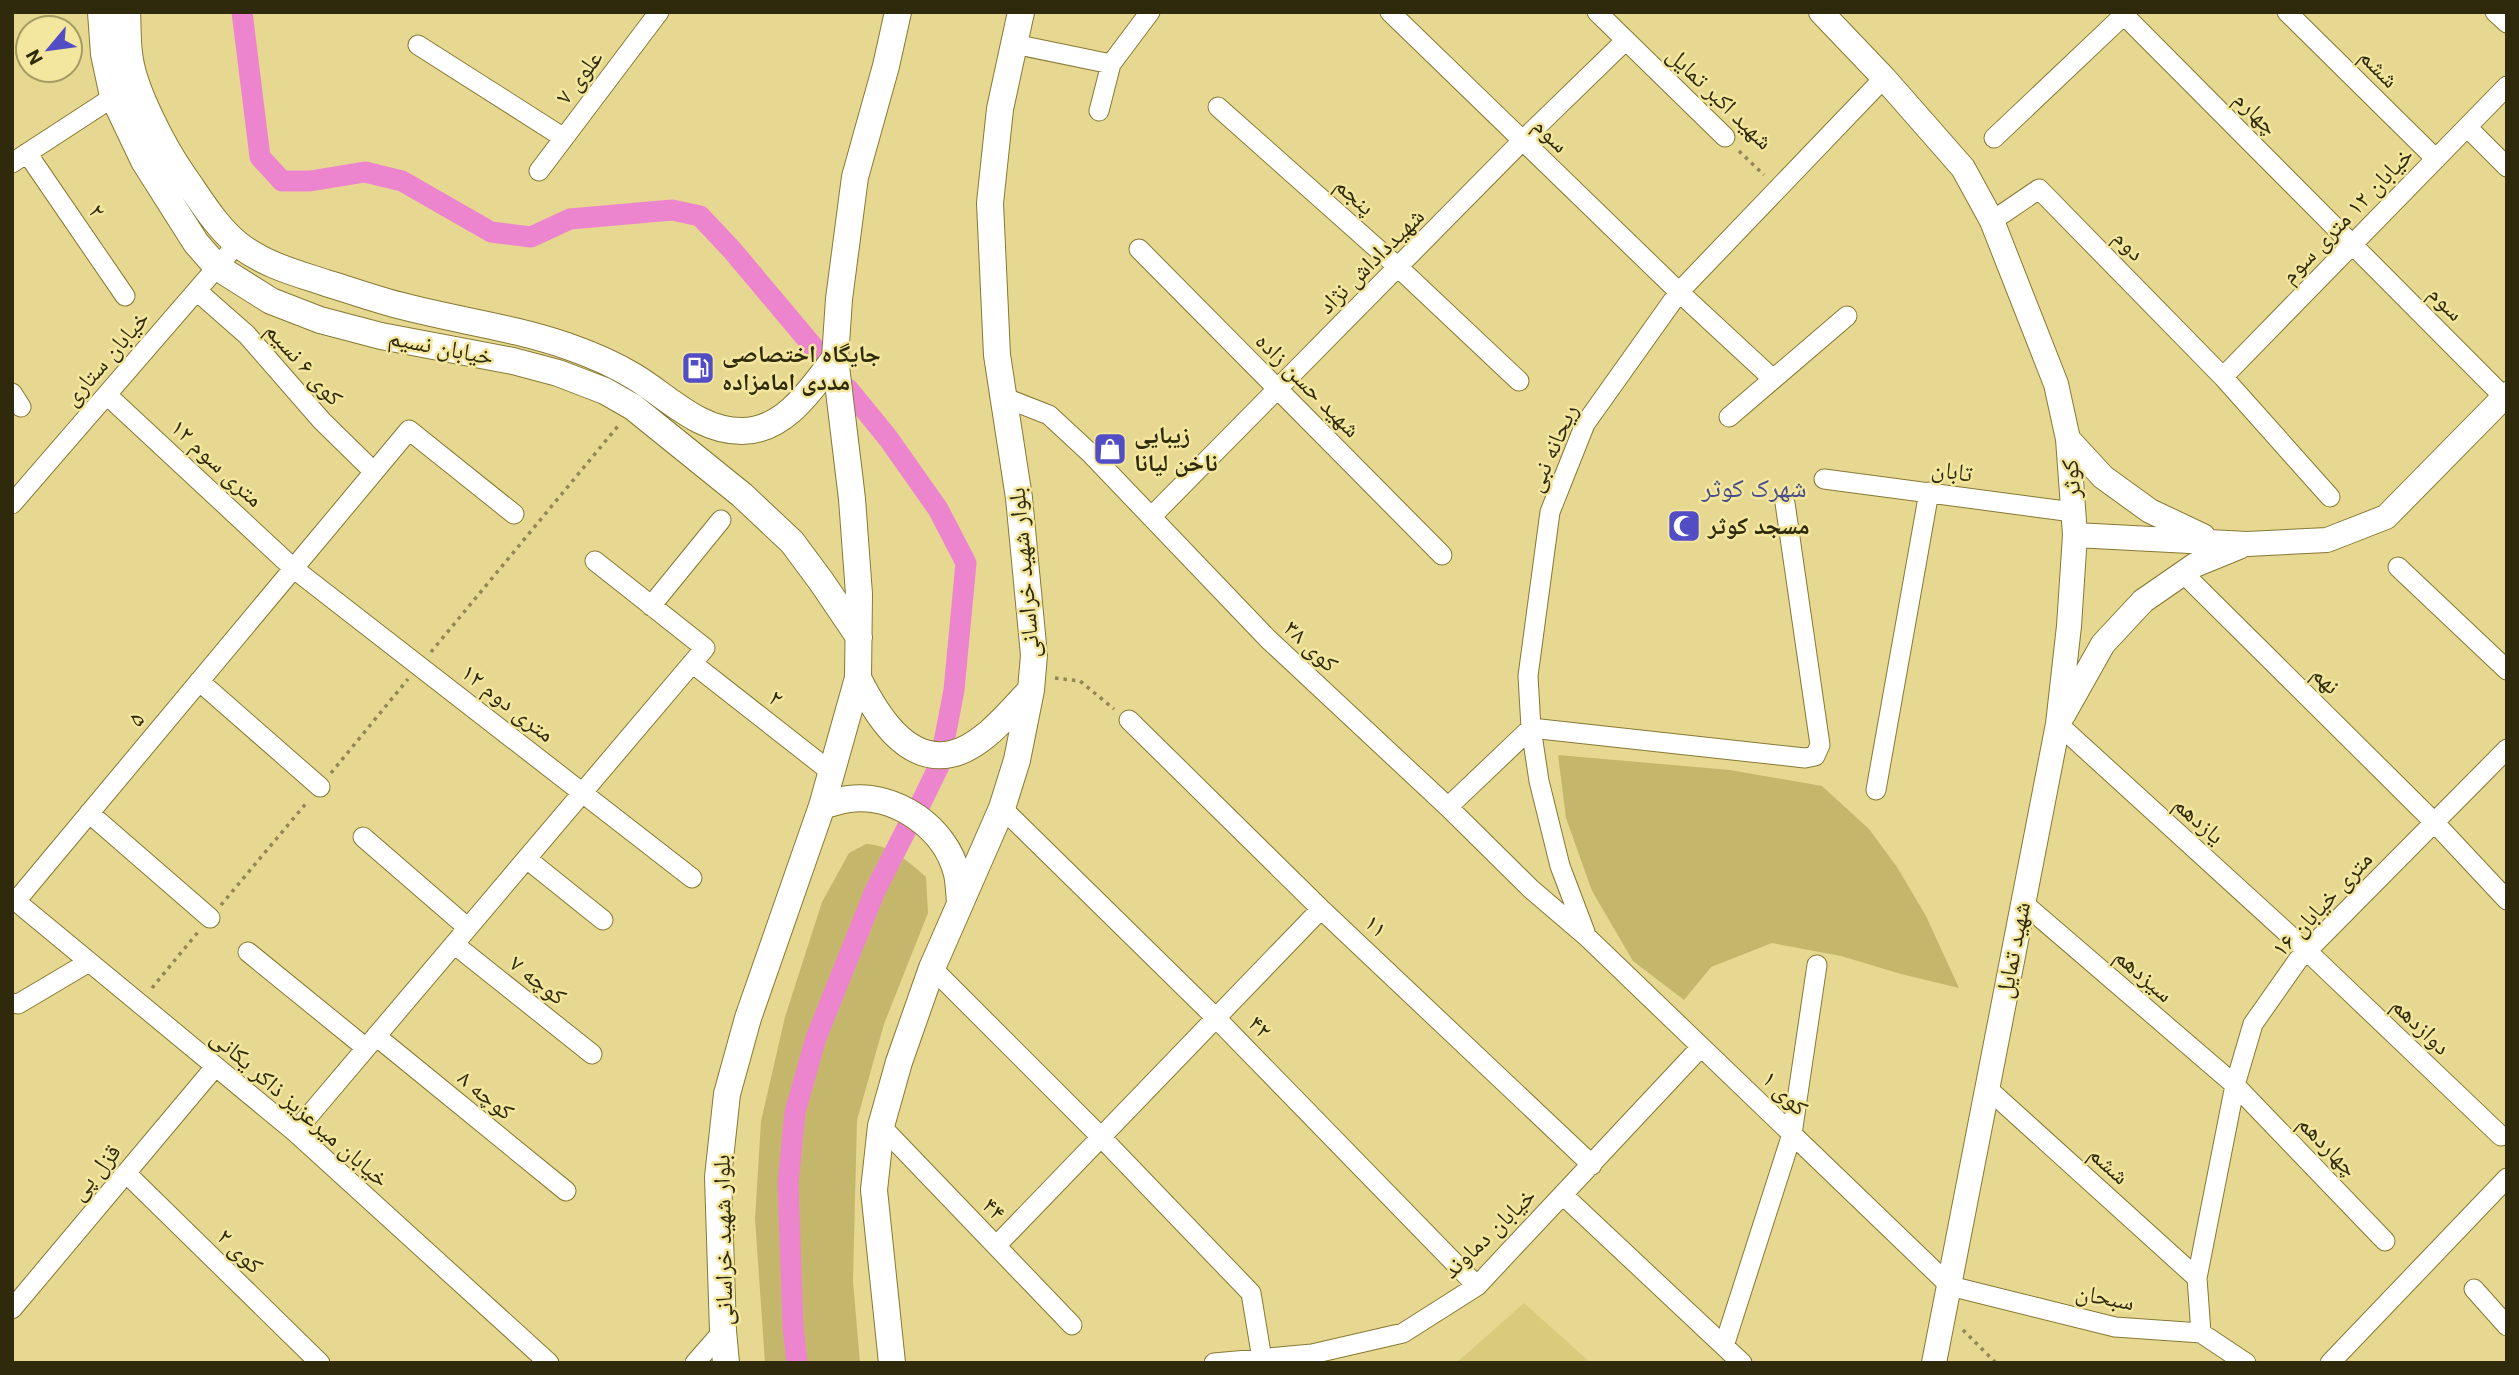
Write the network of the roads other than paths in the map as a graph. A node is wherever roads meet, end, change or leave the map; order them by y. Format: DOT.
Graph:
graph roads {
  1 [pos="101,12"];
  2 [pos="127,12"];
  3 [pos="659,12"];
  4 [pos="898,12"];
  5 [pos="1021,12"];
  6 [pos="1150,12"];
  7 [pos="1390,12"];
  8 [pos="1597,12"];
  9 [pos="1821,12"];
  10 [pos="2287,12"];
  11 [pos="2495,12"];
  12 [pos="2124,13"];
  13 [pos="2507,23"];
  14 [pos="1626,40"];
  15 [pos="1014,44"];
  16 [pos="418,45"];
  17 [pos="1111,64"];
  18 [pos="1884,78"];
  19 [pos="138,84"];
  20 [pos="2507,86"];
  21 [pos="113,96"];
  22 [pos="1218,107"];
  23 [pos="1099,111"];
  24 [pos="2467,127"];
  25 [pos="1725,137"];
  26 [pos="564,138"];
  27 [pos="1994,138"];
  28 [pos="1522,141"];
  29 [pos="20,158"];
  30 [pos="2436,159"];
  31 [pos="2507,167"];
  32 [pos="539,171"];
  33 [pos="1992,221"];
  34 [pos="237,244"];
  35 [pos="2353,244"];
  36 [pos="1139,249"];
  37 [pos="217,267"];
  38 [pos="1399,268"];
  39 [pos="197,291"];
  40 [pos="1679,292"];
  41 [pos="125,296"];
  42 [pos="1847,316"];
  43 [pos="835,358"];
  44 [pos="2223,377"];
  45 [pos="1773,379"];
  46 [pos="1518,381"];
  47 [pos="1277,390"];
  48 [pos="107,395"];
  49 [pos="2505,395"];
  50 [pos="1003,397"];
  51 [pos="1729,417"];
  52 [pos="2068,439"];
  53 [pos="373,471"];
  54 [pos="1824,479"];
  55 [pos="1929,492"];
  56 [pos="2330,498"];
  57 [pos="1785,503"];
  58 [pos="12,504"];
  59 [pos="514,514"];
  60 [pos="1151,517"];
  61 [pos="721,520"];
  62 [pos="2074,523"];
  63 [pos="2248,544"];
  64 [pos="1442,555"];
  65 [pos="595,561"];
  66 [pos="2398,567"];
  67 [pos="293,568"];
  68 [pos="2183,573"];
  69 [pos="651,606"];
  70 [pos="859,636"];
  71 [pos="692,663"];
  72 [pos="2507,670"];
  73 [pos="858,678"];
  74 [pos="199,681"];
  75 [pos="1031,683"];
  76 [pos="1129,720"];
  77 [pos="2058,724"];
  78 [pos="1531,728"];
  79 [pos="2507,750"];
  80 [pos="831,772"];
  81 [pos="320,786"];
  82 [pos="1875,790"];
  83 [pos="582,792"];
  84 [pos="822,806"];
  85 [pos="1448,807"];
  86 [pos="1002,808"];
  87 [pos="89,813"];
  88 [pos="2434,822"];
  89 [pos="363,837"];
  90 [pos="527,859"];
  91 [pos="692,878"];
  92 [pos="14,899"];
  93 [pos="2507,900"];
  94 [pos="960,902"];
  95 [pos="2022,902"];
  96 [pos="1321,909"];
  97 [pos="210,918"];
  98 [pos="603,920"];
  99 [pos="468,928"];
  100 [pos="1586,936"];
  101 [pos="454,944"];
  102 [pos="2307,951"];
  103 [pos="248,952"];
  104 [pos="89,961"];
  105 [pos="1817,965"];
  106 [pos="932,968"];
  107 [pos="12,1003"];
  108 [pos="1216,1018"];
  109 [pos="371,1042"];
  110 [pos="1701,1047"];
  111 [pos="592,1054"];
  112 [pos="215,1067"];
  113 [pos="2235,1086"];
  114 [pos="1987,1088"];
  115 [pos="881,1126"];
  116 [pos="295,1132"];
  117 [pos="1792,1135"];
  118 [pos="2501,1136"];
  119 [pos="1101,1137"];
  120 [pos="1592,1165"];
  121 [pos="126,1173"];
  122 [pos="2507,1178"];
  123 [pos="566,1191"];
  124 [pos="1563,1195"];
  125 [pos="2385,1241"];
  126 [pos="996,1246"];
  127 [pos="2197,1278"];
  128 [pos="1477,1286"];
  129 [pos="1950,1286"];
  130 [pos="2474,1289"];
  131 [pos="12,1310"];
  132 [pos="1072,1325"];
  133 [pos="2507,1326"];
  134 [pos="723,1331"];
  135 [pos="2201,1333"];
  136 [pos="1724,1346"];
  137 [pos="1262,1359"];
  138 [pos="313,1360"];
  139 [pos="549,1363"];
  140 [pos="695,1363"];
  141 [pos="726,1363"];
  142 [pos="892,1363"];
  143 [pos="1214,1363"];
  144 [pos="1742,1363"];
  145 [pos="1934,1363"];
  146 [pos="2246,1363"];
  147 [pos="2330,1363"];
  1 -- 21 [label="main road, خیابان نسیم"];
  2 -- 19 [label="main road, خیابان نسیم"];
  3 -- 26 [label="street, علوی ۷"];
  4 -- 43 [label="main road, بلوار شهید خراسانی"];
  5 -- 15 [label="main road, بلوار شهید خراسانی"];
  6 -- 17 [label="street"];
  7 -- 28 [label="street, سوم"];
  8 -- 14 [label="street, شهید اکبر تمایل"];
  9 -- 18 [label="street, کوثر"];
  10 -- 30 [label="street, ششم"];
  11 -- 13 [label="street"];
  12 -- 27 [label="street"];
  12 -- 35 [label="street, چهارم"];
  14 -- 25 [label="street, شهید اکبر تمایل"];
  14 -- 28 [label="street, شهیدداداش نژاد"];
  15 -- 17 [label="street"];
  15 -- 50 [label="main road, بلوار شهید خراسانی"];
  16 -- 26 [label="street"];
  17 -- 23 [label="street"];
  18 -- 33 [label="street, کوثر"];
  18 -- 40 [label="street, ریحانه نبی"];
  19 -- 21 [label="street"];
  19 -- 34 [label="main road, خیابان نسیم"];
  20 -- 24 [label="street, خیابان ۱۲ متری سوم"];
  21 -- 29 [label="street"];
  21 -- 37 [label="main road, خیابان نسیم"];
  22 -- 38 [label="street, پنجم"];
  24 -- 30 [label="street, خیابان ۱۲ متری سوم"];
  24 -- 31 [label="street"];
  26 -- 32 [label="street, علوی ۷"];
  28 -- 38 [label="street, شهیدداداش نژاد"];
  28 -- 40 [label="street, سوم"];
  29 -- 41 [label="street, ۲"];
  30 -- 35 [label="street, خیابان ۱۲ متری سوم"];
  33 -- 44 [label="street, دوم"];
  33 -- 52 [label="street, کوثر"];
  34 -- 37 [label="street, خیابان ستاری"];
  34 -- 43 [label="main road, خیابان نسیم"];
  35 -- 44 [label="street, خیابان ۱۲ متری سوم"];
  35 -- 49 [label="street, سوم"];
  36 -- 47 [label="street, شهید حسن زاده"];
  37 -- 39 [label="street, خیابان ستاری"];
  37 -- 70 [label="main road, خیابان نسیم"];
  38 -- 46 [label="street, پنجم"];
  38 -- 47 [label="street, شهیدداداش نژاد"];
  39 -- 48 [label="street, خیابان ستاری"];
  39 -- 53 [label="street, کوی ۶ نسیم"];
  40 -- 45 [label="street, سوم"];
  40 -- 78 [label="street, ریحانه نبی"];
  42 -- 45 [label="street"];
  43 -- 70 [label="main road, بلوار شهید خراسانی"];
  44 -- 56 [label="street"];
  45 -- 51 [label="street"];
  47 -- 60 [label="street, شهیدداداش نژاد"];
  47 -- 64 [label="street, شهید حسن زاده"];
  48 -- 58 [label="street, خیابان ستاری"];
  48 -- 67 [label="street, ۱۲ متری سوم"];
  49 -- 63 [label="street, کوثر"];
  50 -- 60 [label="street, کوی ۳۸"];
  50 -- 75 [label="main road, بلوار شهید خراسانی"];
  52 -- 62 [label="street, کوثر"];
  52 -- 63 [label="street"];
  53 -- 59 [label="street, ۵"];
  53 -- 67 [label="street, ۵"];
  54 -- 55 [label="street, تابان"];
  55 -- 62 [label="street, تابان"];
  55 -- 82 [label="street"];
  57 -- 78 [label="street"];
  60 -- 85 [label="street, کوی ۳۸"];
  61 -- 69 [label="street"];
  62 -- 63 [label="street, کوثر"];
  62 -- 77 [label="street, شهید تمایل"];
  63 -- 68 [label="street"];
  65 -- 69 [label="street"];
  66 -- 72 [label="street"];
  67 -- 74 [label="street, ۵"];
  67 -- 83 [label="street, ۱۲ متری دوم"];
  68 -- 77 [label="street"];
  68 -- 88 [label="street, نهم"];
  69 -- 71 [label="street"];
  70 -- 73 [label="main road, بلوار شهید خراسانی"];
  71 -- 80 [label="street, ۲"];
  71 -- 83 [label="street"];
  73 -- 75 [label="main road"];
  73 -- 80 [label="main road, بلوار شهید خراسانی"];
  74 -- 81 [label="street"];
  74 -- 87 [label="street, ۵"];
  75 -- 86 [label="main road, بلوار شهید خراسانی"];
  76 -- 96 [label="street, ۱۱"];
  77 -- 95 [label="street, شهید تمایل"];
  77 -- 102 [label="street, یازدهم"];
  78 -- 85 [label="street"];
  78 -- 100 [label="street, ریحانه نبی"];
  79 -- 88 [label="street, ۱۶ متری خیابان"];
  80 -- 84 [label="main road, بلوار شهید خراسانی"];
  83 -- 90 [label="street"];
  83 -- 91 [label="street, ۱۲ متری دوم"];
  84 -- 94 [label="main road"];
  84 -- 134 [label="main road, بلوار شهید خراسانی"];
  85 -- 100 [label="street, کوی ۳۸"];
  86 -- 94 [label="main road, بلوار شهید خراسانی"];
  86 -- 108 [label="street, ۴۲"];
  87 -- 92 [label="street, ۵"];
  87 -- 97 [label="street"];
  88 -- 93 [label="street, نهم"];
  88 -- 102 [label="street, ۱۶ متری خیابان"];
  89 -- 99 [label="street"];
  90 -- 98 [label="street"];
  90 -- 99 [label="street"];
  92 -- 104 [label="street, خیابان میرعزیز ذاکر یکانی"];
  94 -- 106 [label="main road, بلوار شهید خراسانی"];
  95 -- 113 [label="street, سیزدهم"];
  95 -- 114 [label="street, شهید تمایل"];
  96 -- 108 [label="street"];
  96 -- 120 [label="street, ۱۱"];
  99 -- 101 [label="street"];
  100 -- 110 [label="street, کوی ۱"];
  101 -- 109 [label="street"];
  101 -- 111 [label="street, کوچه ۷"];
  102 -- 113 [label="street, ۱۶ متری خیابان"];
  102 -- 118 [label="street, دوازدهم"];
  103 -- 109 [label="street, کوچه ۸"];
  104 -- 107 [label="street"];
  104 -- 112 [label="street, خیابان میرعزیز ذاکر یکانی"];
  105 -- 117 [label="street"];
  106 -- 115 [label="main road, بلوار شهید خراسانی"];
  106 -- 119 [label="street"];
  108 -- 119 [label="street"];
  108 -- 128 [label="street, ۴۲"];
  109 -- 116 [label="street"];
  109 -- 123 [label="street, کوچه ۸"];
  110 -- 117 [label="street, کوی ۱"];
  110 -- 120 [label="street, خیابان دماوند"];
  112 -- 116 [label="street, خیابان میرعزیز ذاکر یکانی"];
  112 -- 121 [label="street, قزل پی"];
  113 -- 125 [label="street, چهاردهم"];
  113 -- 127 [label="street, ۱۶ متری خیابان"];
  114 -- 127 [label="street, ششم"];
  114 -- 129 [label="street, شهید تمایل"];
  115 -- 126 [label="street, ۴۴"];
  115 -- 142 [label="main road, بلوار شهید خراسانی"];
  116 -- 139 [label="street, خیابان میرعزیز ذاکر یکانی"];
  117 -- 129 [label="street, کوی ۱"];
  117 -- 136 [label="street"];
  119 -- 126 [label="street"];
  119 -- 137 [label="street"];
  120 -- 124 [label="street, خیابان دماوند"];
  121 -- 131 [label="street, قزل پی"];
  121 -- 138 [label="street, کوی ۲"];
  122 -- 147 [label="street"];
  124 -- 128 [label="street, خیابان دماوند"];
  124 -- 136 [label="street"];
  126 -- 132 [label="street, ۴۴"];
  127 -- 135 [label="street, ۱۶ متری خیابان"];
  128 -- 137 [label="street, خیابان دماوند"];
  129 -- 135 [label="street, سبحان"];
  129 -- 145 [label="street, شهید تمایل"];
  130 -- 133 [label="street"];
  134 -- 140 [label="street"];
  134 -- 141 [label="main road, بلوار شهید خراسانی"];
  135 -- 146 [label="street, سبحان"];
  136 -- 144 [label="street"];
  137 -- 143 [label="street, خیابان دماوند"];
}
